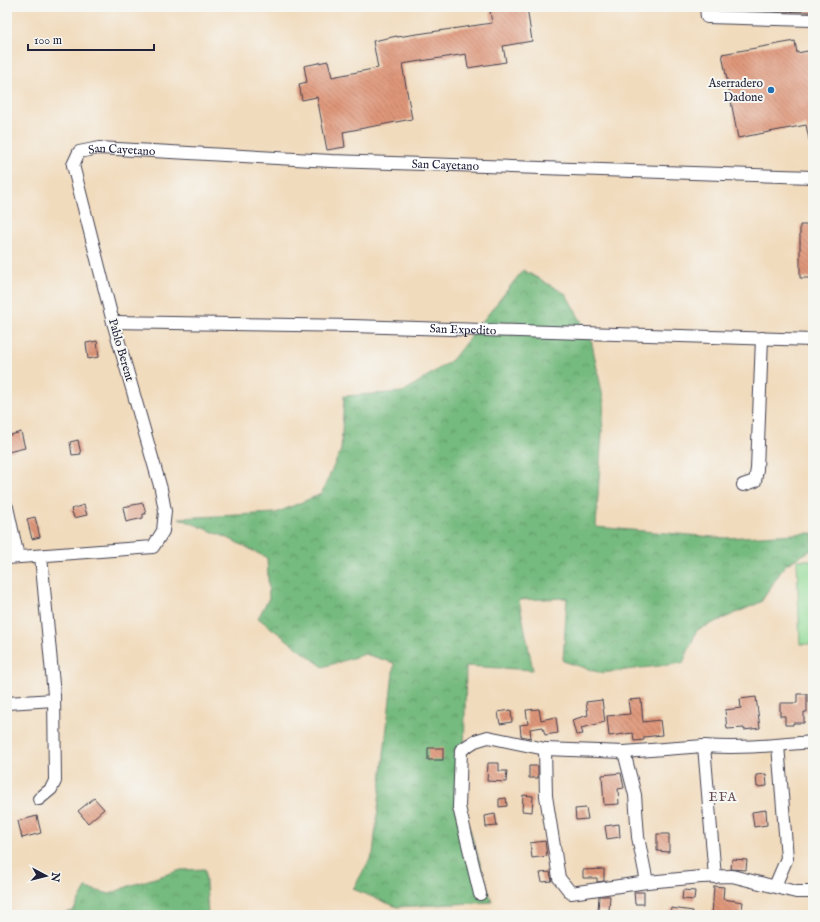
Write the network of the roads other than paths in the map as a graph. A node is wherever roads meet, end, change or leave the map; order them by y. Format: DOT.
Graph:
graph roads {
  1 [pos="706,7"];
  2 [pos="813,20"];
  3 [pos="79,152"];
  4 [pos="813,177"];
  5 [pos="113,322"];
  6 [pos="762,338"];
  7 [pos="813,340"];
  8 [pos="744,485"];
  9 [pos="7,507"];
  10 [pos="41,556"];
  11 [pos="13,558"];
  12 [pos="54,700"];
  13 [pos="7,703"];
  14 [pos="813,742"];
  15 [pos="778,745"];
  16 [pos="704,746"];
  17 [pos="546,749"];
  18 [pos="624,752"];
  19 [pos="39,800"];
  20 [pos="716,877"];
  21 [pos="647,882"];
  22 [pos="775,886"];
  23 [pos="813,892"];
  24 [pos="480,894"];
  1 -- 2 [label="street"];
  3 -- 4 [label="street, San Cayetano"];
  3 -- 5 [label="street, Pablo Berent"];
  5 -- 6 [label="street, San Expedito"];
  5 -- 10 [label="street, Pablo Berent"];
  6 -- 7 [label="street, San Expedito"];
  6 -- 8 [label="street"];
  9 -- 11 [label="street"];
  10 -- 11 [label="street"];
  10 -- 12 [label="street"];
  12 -- 13 [label="street"];
  12 -- 19 [label="street"];
  14 -- 15 [label="street"];
  15 -- 16 [label="street"];
  15 -- 22 [label="street"];
  16 -- 18 [label="street"];
  16 -- 20 [label="street"];
  17 -- 18 [label="street"];
  17 -- 21 [label="street"];
  17 -- 24 [label="street"];
  18 -- 21 [label="street"];
  20 -- 21 [label="street"];
  20 -- 22 [label="street"];
  22 -- 23 [label="street"];
}
